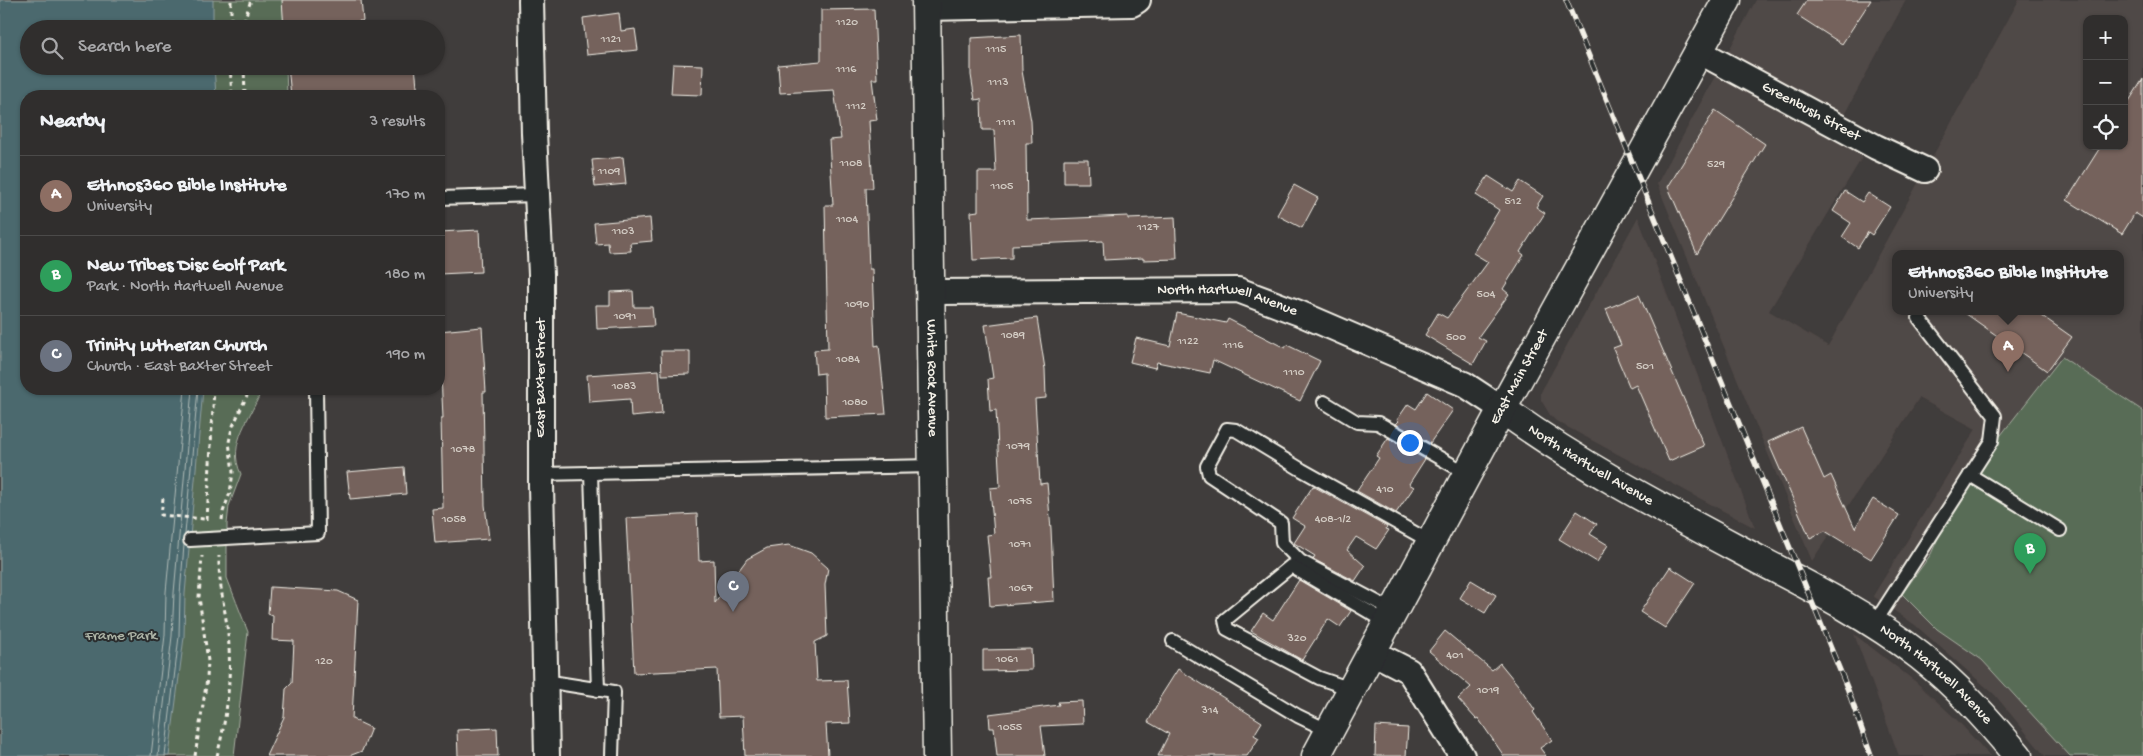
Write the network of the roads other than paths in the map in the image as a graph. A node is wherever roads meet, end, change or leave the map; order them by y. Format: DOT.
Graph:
graph roads {
  1 [pos="531,0"];
  2 [pos="1138,0"];
  3 [pos="1727,0"];
  4 [pos="926,4"];
  5 [pos="1700,52"];
  6 [pos="1925,170"];
  7 [pos="537,195"];
  8 [pos="445,198"];
  9 [pos="931,292"];
  10 [pos="1919,318"];
  11 [pos="316,395"];
  12 [pos="1324,402"];
  13 [pos="1502,410"];
  14 [pos="934,466"];
  15 [pos="592,473"];
  16 [pos="541,474"];
  17 [pos="1468,474"];
  18 [pos="1970,475"];
  19 [pos="2060,530"];
  20 [pos="190,540"];
  21 [pos="1431,542"];
  22 [pos="1391,617"];
  23 [pos="1874,624"];
  24 [pos="1173,641"];
  25 [pos="1372,652"];
  26 [pos="545,681"];
  27 [pos="598,690"];
  28 [pos="1351,690"];
  29 [pos="1329,731"];
  30 [pos="547,756"];
  31 [pos="612,756"];
  32 [pos="938,756"];
  33 [pos="1316,756"];
  34 [pos="1462,756"];
  35 [pos="2018,756"];
  1 -- 7 [label="street, East Baxter Street"];
  2 -- 4 [label="street"];
  3 -- 5 [label="street, East Main Street"];
  4 -- 9 [label="street, White Rock Avenue"];
  5 -- 6 [label="street, Greenbush Street"];
  5 -- 13 [label="street, East Main Street"];
  7 -- 8 [label="lane"];
  7 -- 16 [label="street, East Baxter Street"];
  9 -- 13 [label="street, North Hartwell Avenue"];
  9 -- 14 [label="street, White Rock Avenue"];
  10 -- 18 [label="lane"];
  11 -- 20 [label="lane"];
  12 -- 17 [label="lane"];
  13 -- 17 [label="street, East Main Street"];
  13 -- 23 [label="street, North Hartwell Avenue"];
  14 -- 15 [label="lane"];
  14 -- 32 [label="street, White Rock Avenue"];
  15 -- 16 [label="lane"];
  15 -- 27 [label="lane"];
  16 -- 26 [label="street, East Baxter Street"];
  17 -- 21 [label="street, East Main Street"];
  18 -- 19 [label="lane"];
  18 -- 23 [label="lane"];
  21 -- 22 [label="street, East Main Street"];
  21 -- 22 [label="lane"];
  22 -- 25 [label="street, East Main Street"];
  22 -- 28 [label="lane"];
  23 -- 35 [label="street, North Hartwell Avenue"];
  24 -- 29 [label="lane"];
  25 -- 28 [label="street, East Main Street"];
  25 -- 34 [label="street"];
  26 -- 27 [label="lane"];
  26 -- 30 [label="street, East Baxter Street"];
  27 -- 31 [label="lane"];
  28 -- 29 [label="street, East Main Street"];
  29 -- 33 [label="street, East Main Street"];
}
